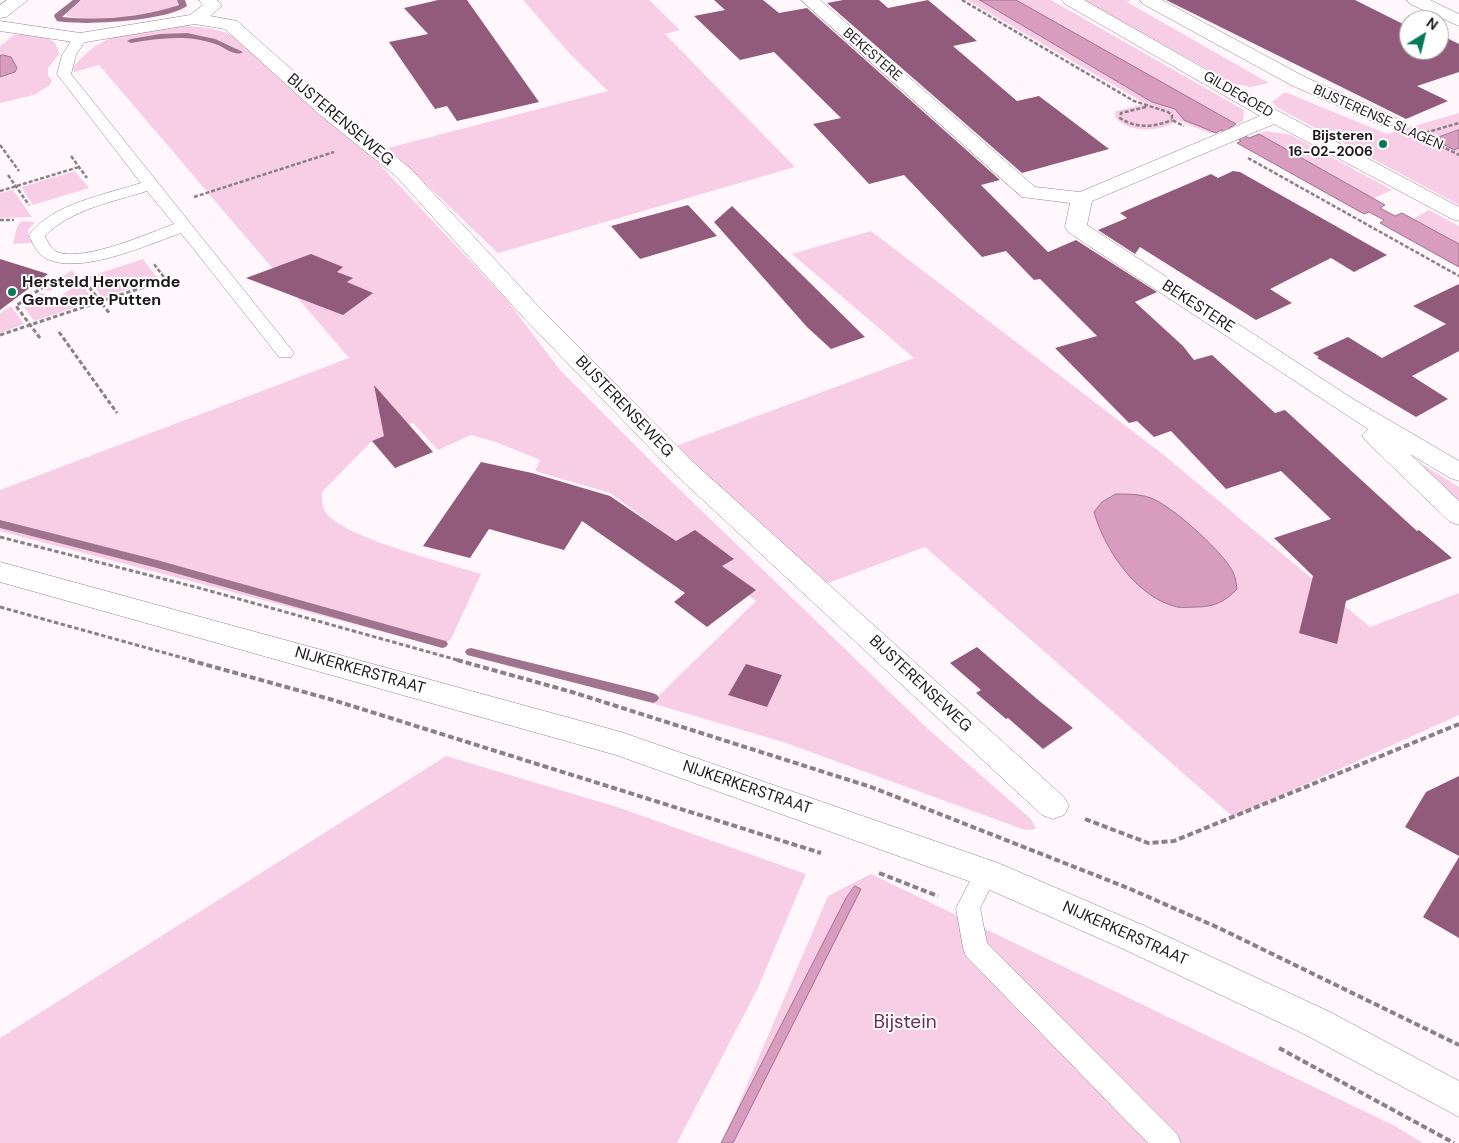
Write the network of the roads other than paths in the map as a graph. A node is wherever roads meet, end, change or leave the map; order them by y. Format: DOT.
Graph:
graph roads {
  1 [pos="19,0"];
  2 [pos="208,0"];
  3 [pos="810,0"];
  4 [pos="1071,0"];
  5 [pos="1149,0"];
  6 [pos="1416,0"];
  7 [pos="0,13"];
  8 [pos="195,19"];
  9 [pos="1459,21"];
  10 [pos="0,26"];
  11 [pos="80,38"];
  12 [pos="1298,81"];
  13 [pos="1246,100"];
  14 [pos="1275,116"];
  15 [pos="1388,121"];
  16 [pos="150,184"];
  17 [pos="1082,198"];
  18 [pos="1459,214"];
  19 [pos="184,226"];
  20 [pos="285,353"];
  21 [pos="1344,404"];
  22 [pos="1459,472"];
  23 [pos="1459,516"];
  24 [pos="1,573"];
  25 [pos="1053,806"];
  26 [pos="986,873"];
  27 [pos="1459,1100"];
  28 [pos="1167,1143"];
  1 -- 7 [label="street"];
  2 -- 8 [label="street"];
  3 -- 17 [label="street, BEKESTERE"];
  4 -- 13 [label="street, GILDEGOED"];
  5 -- 12 [label="street, BIJSTERENSE SLAGEN"];
  6 -- 9 [label="street"];
  8 -- 11 [label="street, BIJSTERENSEWEG"];
  8 -- 25 [label="street, BIJSTERENSEWEG"];
  10 -- 11 [label="street, BIJSTERENSEWEG"];
  11 -- 16 [label="lane"];
  12 -- 13 [label="street, BIJSTERENSE SLAGEN"];
  12 -- 15 [label="street, BIJSTERENSE SLAGEN"];
  13 -- 14 [label="street, GILDEGOED"];
  14 -- 17 [label="street, BEKESTERE"];
  14 -- 18 [label="street, GILDEGOED"];
  16 -- 19 [label="lane"];
  16 -- 19 [label="lane"];
  17 -- 21 [label="street, BEKESTERE"];
  19 -- 20 [label="lane"];
  21 -- 22 [label="street, BEKESTERE"];
  21 -- 23 [label="street, BEKESTERE"];
  24 -- 26 [label="street, NIJKERKERSTRAAT"];
  26 -- 27 [label="street, NIJKERKERSTRAAT"];
  26 -- 28 [label="lane"];
}
